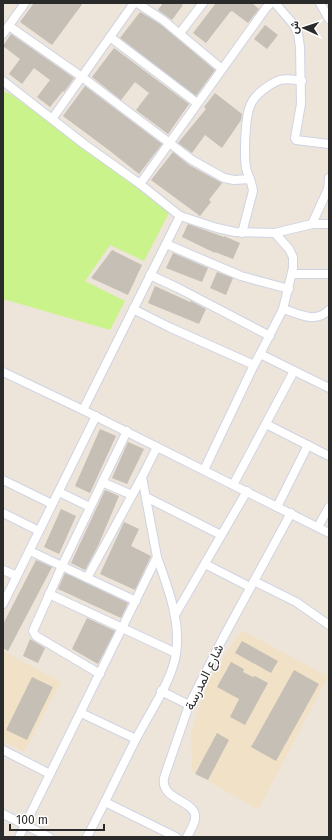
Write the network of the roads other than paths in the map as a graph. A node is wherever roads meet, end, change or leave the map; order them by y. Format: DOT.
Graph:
graph roads {
  1 [pos="25,3"];
  2 [pos="134,3"];
  3 [pos="137,3"];
  4 [pos="203,3"];
  5 [pos="275,3"];
  6 [pos="320,3"];
  7 [pos="267,5"];
  8 [pos="329,19"];
  9 [pos="9,26"];
  10 [pos="180,33"];
  11 [pos="3,34"];
  12 [pos="110,38"];
  13 [pos="222,69"];
  14 [pos="82,77"];
  15 [pos="3,81"];
  16 [pos="302,81"];
  17 [pos="197,104"];
  18 [pos="52,119"];
  19 [pos="170,144"];
  20 [pos="329,144"];
  21 [pos="329,178"];
  22 [pos="250,179"];
  23 [pos="140,184"];
  24 [pos="180,216"];
  25 [pos="312,224"];
  26 [pos="329,224"];
  27 [pos="242,233"];
  28 [pos="275,233"];
  29 [pos="166,244"];
  30 [pos="292,274"];
  31 [pos="329,274"];
  32 [pos="150,275"];
  33 [pos="289,289"];
  34 [pos="133,309"];
  35 [pos="283,309"];
  36 [pos="329,310"];
  37 [pos="270,336"];
  38 [pos="260,354"];
  39 [pos="254,365"];
  40 [pos="294,371"];
  41 [pos="3,372"];
  42 [pos="329,388"];
  43 [pos="83,410"];
  44 [pos="96,416"];
  45 [pos="266,424"];
  46 [pos="127,431"];
  47 [pos="308,445"];
  48 [pos="157,447"];
  49 [pos="329,456"];
  50 [pos="204,470"];
  51 [pos="142,477"];
  52 [pos="3,480"];
  53 [pos="102,482"];
  54 [pos="233,485"];
  55 [pos="247,491"];
  56 [pos="59,492"];
  57 [pos="132,495"];
  58 [pos="146,497"];
  59 [pos="52,504"];
  60 [pos="90,507"];
  61 [pos="277,507"];
  62 [pos="329,507"];
  63 [pos="3,513"];
  64 [pos="291,513"];
  65 [pos="318,527"];
  66 [pos="39,531"];
  67 [pos="329,533"];
  68 [pos="221,535"];
  69 [pos="30,551"];
  70 [pos="158,557"];
  71 [pos="205,564"];
  72 [pos="62,566"];
  73 [pos="3,570"];
  74 [pos="17,576"];
  75 [pos="86,578"];
  76 [pos="252,584"];
  77 [pos="49,594"];
  78 [pos="136,601"];
  79 [pos="3,604"];
  80 [pos="175,616"];
  81 [pos="329,625"];
  82 [pos="122,629"];
  83 [pos="176,653"];
  84 [pos="100,674"];
  85 [pos="161,691"];
  86 [pos="189,705"];
  87 [pos="80,713"];
  88 [pos="136,739"];
  89 [pos="3,750"];
  90 [pos="50,774"];
  91 [pos="105,802"];
  92 [pos="3,814"];
  93 [pos="25,825"];
  94 [pos="19,837"];
  95 [pos="49,837"];
  96 [pos="87,837"];
  97 [pos="176,837"];
  98 [pos="187,837"];
  1 -- 9 [label="street"];
  2 -- 12 [label="street"];
  3 -- 10 [label="street"];
  4 -- 10 [label="street"];
  5 -- 16 [label="street"];
  6 -- 8 [label="street"];
  7 -- 13 [label="street"];
  9 -- 11 [label="street"];
  9 -- 14 [label="street"];
  10 -- 13 [label="street"];
  12 -- 14 [label="street"];
  12 -- 17 [label="street"];
  13 -- 17 [label="street"];
  14 -- 18 [label="street"];
  14 -- 19 [label="street"];
  15 -- 18 [label="street"];
  16 -- 20 [label="street"];
  16 -- 22 [label="street"];
  17 -- 19 [label="street"];
  18 -- 23 [label="street"];
  19 -- 22 [label="street"];
  19 -- 23 [label="street"];
  21 -- 25 [label="street"];
  22 -- 27 [label="street"];
  23 -- 24 [label="street"];
  24 -- 27 [label="street"];
  24 -- 29 [label="street"];
  25 -- 26 [label="street"];
  25 -- 28 [label="street"];
  27 -- 28 [label="street"];
  28 -- 30 [label="street"];
  29 -- 32 [label="street"];
  29 -- 33 [label="street"];
  30 -- 31 [label="street"];
  30 -- 33 [label="street"];
  32 -- 34 [label="street"];
  32 -- 37 [label="street"];
  33 -- 35 [label="street"];
  34 -- 39 [label="street"];
  34 -- 43 [label="street"];
  35 -- 36 [label="street"];
  35 -- 37 [label="street"];
  37 -- 38 [label="street"];
  38 -- 39 [label="street"];
  38 -- 40 [label="street"];
  39 -- 50 [label="street"];
  40 -- 42 [label="street"];
  40 -- 45 [label="street"];
  41 -- 43 [label="street"];
  43 -- 44 [label="street"];
  44 -- 46 [label="street"];
  44 -- 56 [label="street"];
  45 -- 47 [label="street"];
  45 -- 54 [label="street"];
  46 -- 48 [label="street"];
  46 -- 53 [label="street"];
  47 -- 49 [label="street"];
  47 -- 61 [label="street"];
  48 -- 50 [label="street"];
  48 -- 51 [label="street"];
  50 -- 54 [label="street"];
  51 -- 57 [label="street"];
  51 -- 58 [label="street"];
  52 -- 59 [label="street"];
  53 -- 57 [label="street"];
  53 -- 60 [label="street"];
  54 -- 55 [label="street"];
  55 -- 61 [label="street"];
  55 -- 68 [label="street"];
  56 -- 59 [label="street"];
  56 -- 60 [label="street"];
  57 -- 75 [label="street"];
  58 -- 68 [label="street"];
  58 -- 70 [label="street"];
  59 -- 66 [label="street"];
  60 -- 72 [label="street"];
  61 -- 64 [label="street"];
  62 -- 65 [label="street"];
  63 -- 66 [label="street"];
  64 -- 65 [label="street"];
  64 -- 76 [label="street, شارع المدرسة"];
  65 -- 67 [label="street"];
  66 -- 69 [label="street"];
  68 -- 71 [label="street"];
  69 -- 72 [label="street"];
  69 -- 74 [label="street"];
  70 -- 78 [label="street"];
  70 -- 80 [label="street"];
  71 -- 76 [label="street"];
  71 -- 80 [label="street"];
  72 -- 75 [label="street"];
  72 -- 77 [label="street"];
  73 -- 74 [label="street"];
  74 -- 79 [label="street"];
  75 -- 78 [label="street"];
  76 -- 81 [label="street"];
  76 -- 86 [label="street, شارع المدرسة"];
  77 -- 82 [label="street"];
  77 -- 84 [label="street"];
  78 -- 82 [label="street"];
  80 -- 83 [label="street"];
  82 -- 83 [label="street"];
  82 -- 84 [label="street"];
  83 -- 85 [label="street"];
  84 -- 87 [label="street"];
  85 -- 86 [label="street"];
  85 -- 88 [label="street"];
  86 -- 98 [label="street, شارع المدرسة"];
  87 -- 88 [label="street"];
  87 -- 90 [label="street"];
  88 -- 91 [label="street"];
  89 -- 90 [label="street"];
  90 -- 93 [label="street"];
  91 -- 96 [label="street"];
  91 -- 97 [label="street"];
  92 -- 93 [label="street"];
  93 -- 94 [label="street"];
  93 -- 95 [label="street"];
}
